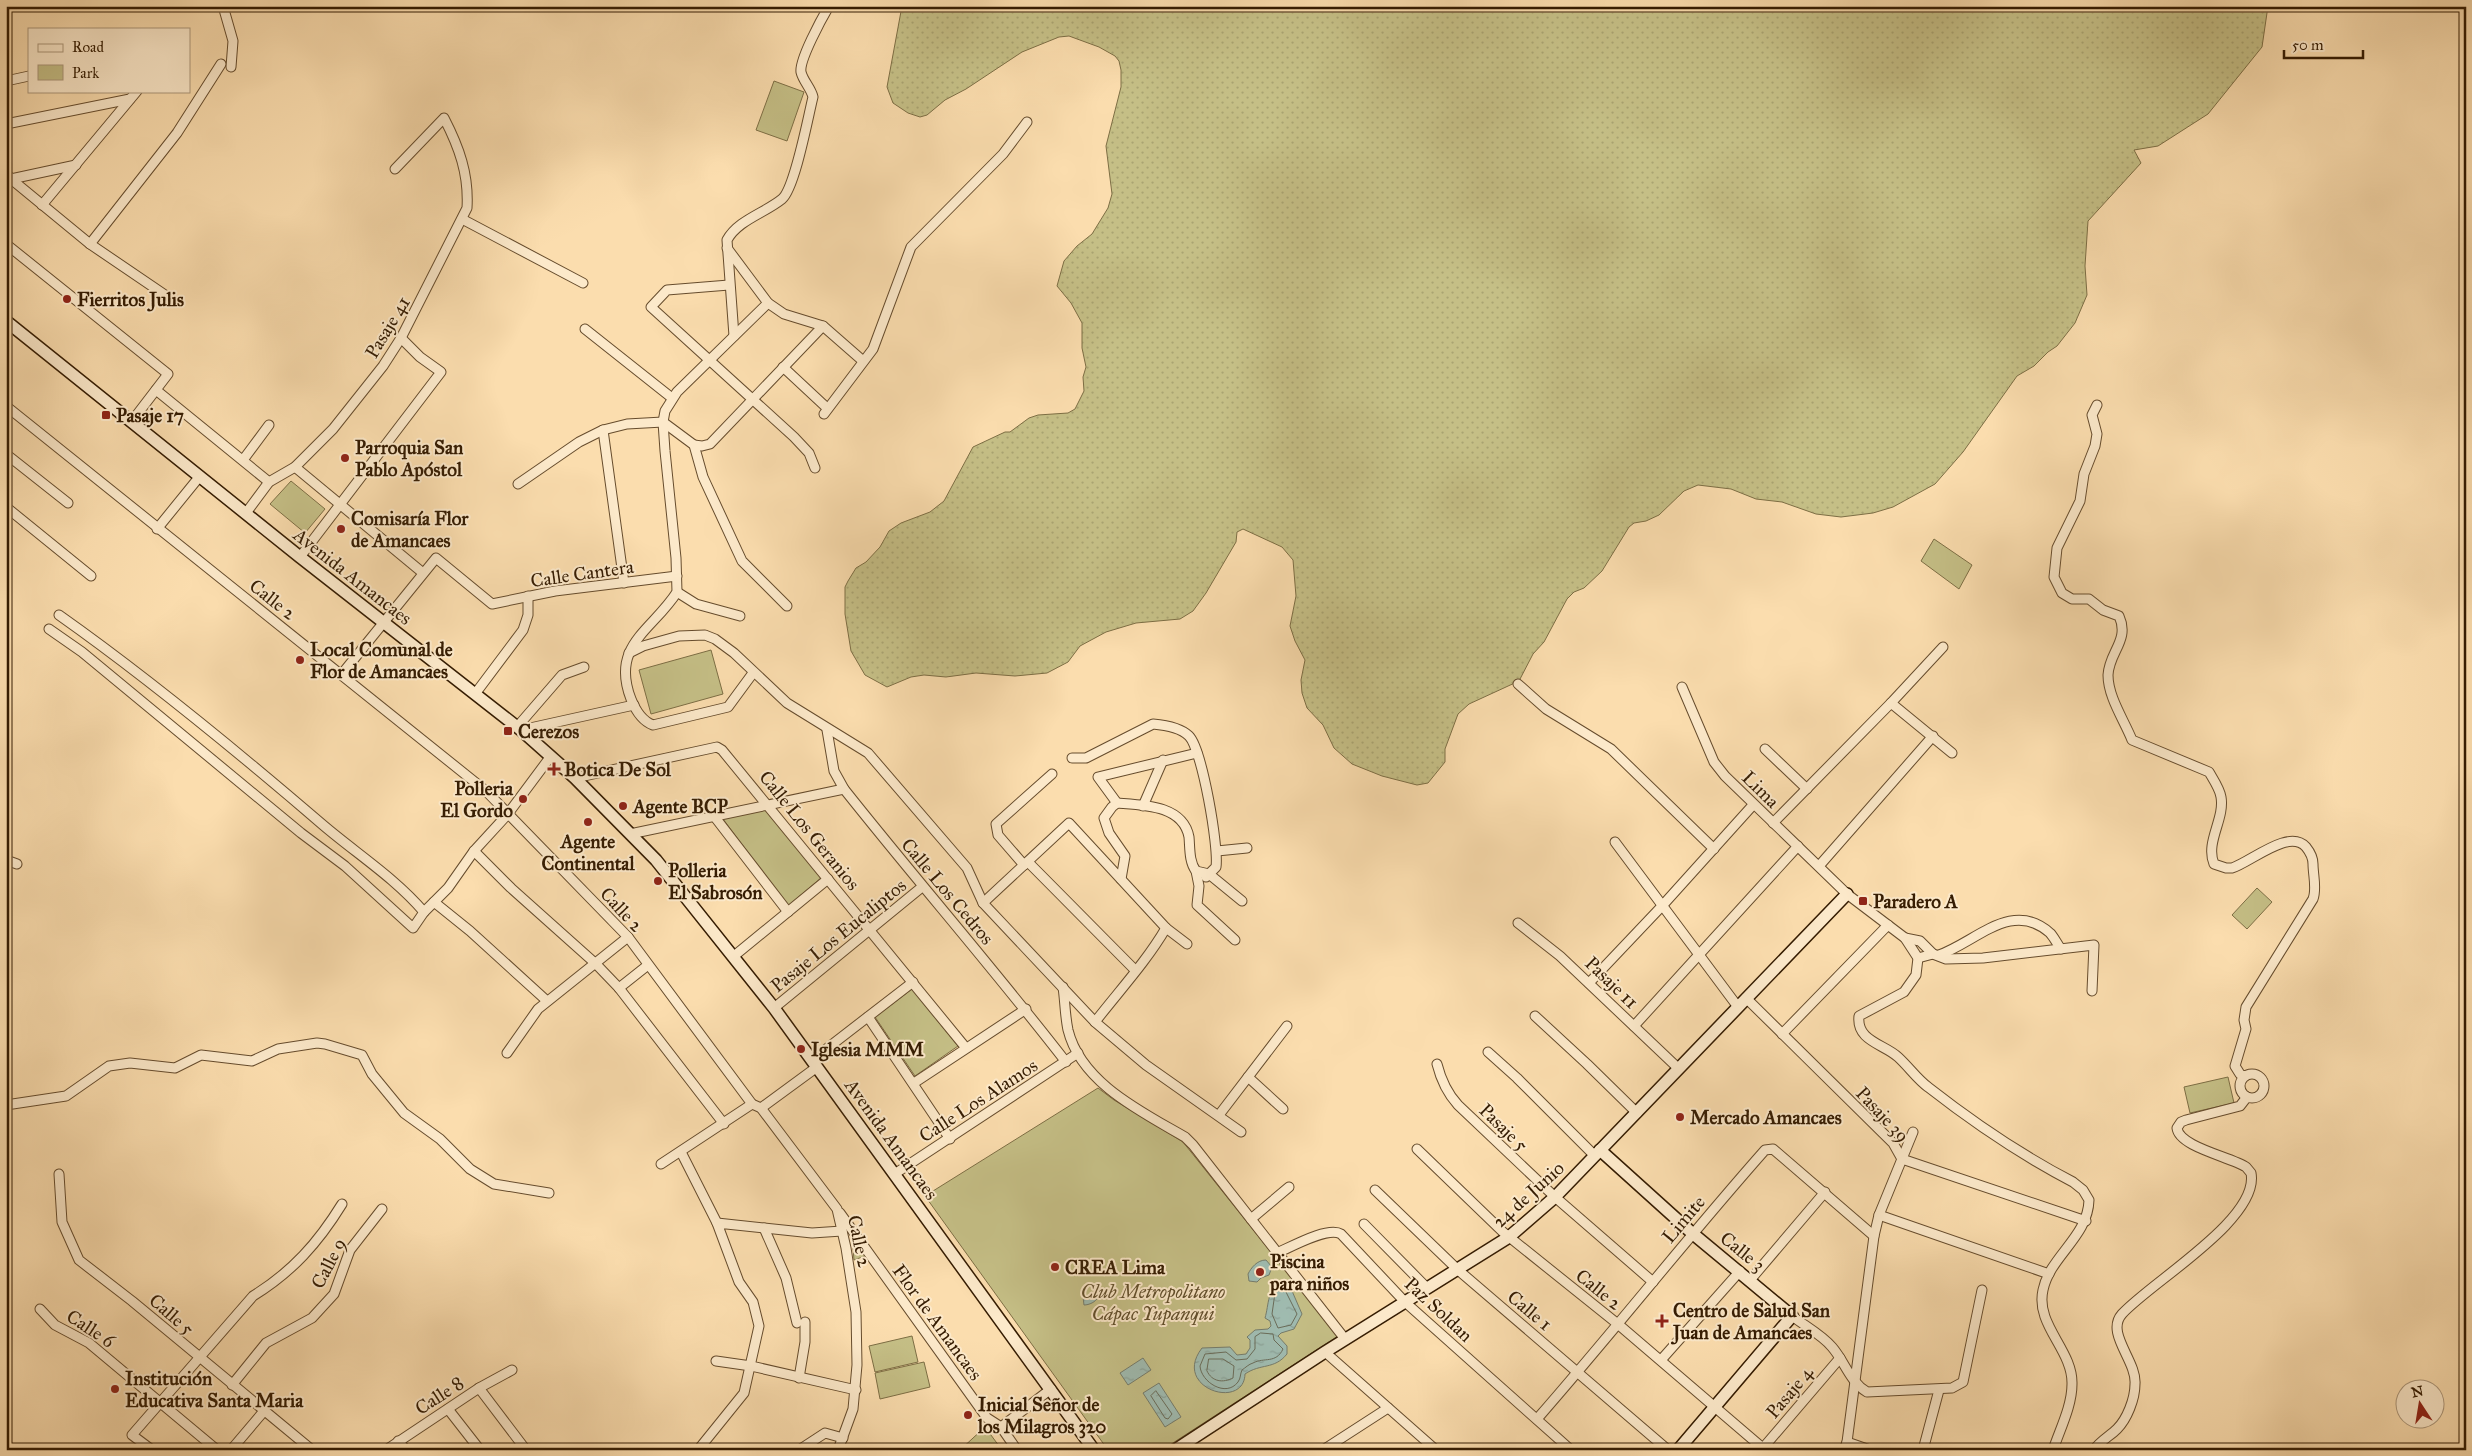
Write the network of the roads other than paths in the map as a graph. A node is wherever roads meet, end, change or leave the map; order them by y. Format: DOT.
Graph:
graph roads {
  1 [pos="223,6"];
  2 [pos="829,6"];
  3 [pos="222,64"];
  4 [pos="231,67"];
  5 [pos="28,76"];
  6 [pos="6,81"];
  7 [pos="136,92"];
  8 [pos="130,100"];
  9 [pos="1027,122"];
  10 [pos="6,124"];
  11 [pos="76,164"];
  12 [pos="395,169"];
  13 [pos="8,179"];
  14 [pos="42,205"];
  15 [pos="462,219"];
  16 [pos="6,244"];
  17 [pos="90,244"];
  18 [pos="726,247"];
  19 [pos="583,283"];
  20 [pos="730,286"];
  21 [pos="165,295"];
  22 [pos="768,303"];
  23 [pos="6,321"];
  24 [pos="823,326"];
  25 [pos="585,329"];
  26 [pos="734,336"];
  27 [pos="401,338"];
  28 [pos="708,361"];
  29 [pos="863,361"];
  30 [pos="783,367"];
  31 [pos="156,390"];
  32 [pos="672,398"];
  33 [pos="752,400"];
  34 [pos="2097,404"];
  35 [pos="6,406"];
  36 [pos="132,421"];
  37 [pos="663,422"];
  38 [pos="269,426"];
  39 [pos="602,430"];
  40 [pos="694,445"];
  41 [pos="6,454"];
  42 [pos="243,460"];
  43 [pos="295,467"];
  44 [pos="815,468"];
  45 [pos="200,476"];
  46 [pos="269,482"];
  47 [pos="518,484"];
  48 [pos="68,504"];
  49 [pos="340,504"];
  50 [pos="6,507"];
  51 [pos="246,513"];
  52 [pos="157,529"];
  53 [pos="300,557"];
  54 [pos="423,573"];
  55 [pos="91,576"];
  56 [pos="677,576"];
  57 [pos="624,583"];
  58 [pos="677,592"];
  59 [pos="528,596"];
  60 [pos="787,606"];
  61 [pos="59,615"];
  62 [pos="740,616"];
  63 [pos="383,623"];
  64 [pos="49,629"];
  65 [pos="1943,647"];
  66 [pos="629,653"];
  67 [pos="584,667"];
  68 [pos="753,673"];
  69 [pos="341,675"];
  70 [pos="1518,684"];
  71 [pos="1682,687"];
  72 [pos="475,694"];
  73 [pos="1891,703"];
  74 [pos="634,705"];
  75 [pos="519,729"];
  76 [pos="827,730"];
  77 [pos="1933,736"];
  78 [pos="1766,749"];
  79 [pos="1197,753"];
  80 [pos="1952,753"];
  81 [pos="551,756"];
  82 [pos="1072,758"];
  83 [pos="1163,760"];
  84 [pos="1052,774"];
  85 [pos="575,778"];
  86 [pos="844,789"];
  87 [pos="1807,789"];
  88 [pos="1117,803"];
  89 [pos="767,804"];
  90 [pos="1753,805"];
  91 [pos="1143,806"];
  92 [pos="507,815"];
  93 [pos="714,816"];
  94 [pos="1773,823"];
  95 [pos="630,834"];
  96 [pos="1615,842"];
  97 [pos="1798,846"];
  98 [pos="1247,848"];
  99 [pos="1714,849"];
  100 [pos="474,850"];
  101 [pos="1217,851"];
  102 [pos="6,860"];
  103 [pos="17,864"];
  104 [pos="1026,864"];
  105 [pos="1819,866"];
  106 [pos="1196,871"];
  107 [pos="1209,874"];
  108 [pos="828,879"];
  109 [pos="1121,879"];
  110 [pos="1199,886"];
  111 [pos="922,887"];
  112 [pos="1846,894"];
  113 [pos="1242,901"];
  114 [pos="434,902"];
  115 [pos="983,903"];
  116 [pos="1662,906"];
  117 [pos="424,912"];
  118 [pos="788,912"];
  119 [pos="1518,923"];
  120 [pos="1888,925"];
  121 [pos="1166,928"];
  122 [pos="870,929"];
  123 [pos="628,937"];
  124 [pos="1905,938"];
  125 [pos="1235,940"];
  126 [pos="1188,944"];
  127 [pos="2061,948"];
  128 [pos="1936,954"];
  129 [pos="734,956"];
  130 [pos="1699,956"];
  131 [pos="1918,958"];
  132 [pos="596,964"];
  133 [pos="648,965"];
  134 [pos="1135,970"];
  135 [pos="913,982"];
  136 [pos="1589,983"];
  137 [pos="1063,987"];
  138 [pos="620,988"];
  139 [pos="2092,991"];
  140 [pos="1746,998"];
  141 [pos="548,1001"];
  142 [pos="1738,1007"];
  143 [pos="774,1008"];
  144 [pos="1026,1009"];
  145 [pos="1084,1012"];
  146 [pos="1535,1016"];
  147 [pos="868,1017"];
  148 [pos="1094,1022"];
  149 [pos="1287,1026"];
  150 [pos="1634,1026"];
  151 [pos="1068,1029"];
  152 [pos="1782,1034"];
  153 [pos="966,1048"];
  154 [pos="1488,1052"];
  155 [pos="506,1053"];
  156 [pos="1078,1053"];
  157 [pos="1066,1062"];
  158 [pos="815,1064"];
  159 [pos="1437,1064"];
  160 [pos="1678,1070"];
  161 [pos="2245,1076"];
  162 [pos="1248,1077"];
  163 [pos="914,1083"];
  164 [pos="2247,1097"];
  165 [pos="752,1104"];
  166 [pos="6,1105"];
  167 [pos="761,1108"];
  168 [pos="1283,1109"];
  169 [pos="1637,1113"];
  170 [pos="1219,1115"];
  171 [pos="724,1124"];
  172 [pos="1241,1132"];
  173 [pos="1913,1132"];
  174 [pos="950,1139"];
  175 [pos="1416,1149"];
  176 [pos="681,1152"];
  177 [pos="1597,1153"];
  178 [pos="1902,1159"];
  179 [pos="662,1164"];
  180 [pos="59,1174"];
  181 [pos="896,1174"];
  182 [pos="1289,1187"];
  183 [pos="1375,1190"];
  184 [pos="1824,1192"];
  185 [pos="549,1193"];
  186 [pos="1555,1197"];
  187 [pos="342,1204"];
  188 [pos="382,1209"];
  189 [pos="837,1209"];
  190 [pos="1879,1215"];
  191 [pos="1251,1219"];
  192 [pos="2086,1221"];
  193 [pos="717,1223"];
  194 [pos="1364,1224"];
  195 [pos="764,1228"];
  196 [pos="842,1231"];
  197 [pos="1692,1233"];
  198 [pos="1874,1236"];
  199 [pos="1509,1237"];
  200 [pos="1277,1253"];
  201 [pos="1457,1270"];
  202 [pos="1740,1270"];
  203 [pos="2049,1274"];
  204 [pos="1751,1279"];
  205 [pos="1653,1282"];
  206 [pos="1428,1288"];
  207 [pos="1982,1290"];
  208 [pos="1405,1302"];
  209 [pos="40,1309"];
  210 [pos="1792,1316"];
  211 [pos="1618,1325"];
  212 [pos="1345,1339"];
  213 [pos="1325,1352"];
  214 [pos="198,1357"];
  215 [pos="1840,1358"];
  216 [pos="1661,1360"];
  217 [pos="716,1361"];
  218 [pos="751,1366"];
  219 [pos="512,1370"];
  220 [pos="1578,1372"];
  221 [pos="799,1378"];
  222 [pos="232,1385"];
  223 [pos="1855,1385"];
  224 [pos="479,1388"];
  225 [pos="1051,1389"];
  226 [pos="856,1390"];
  227 [pos="1939,1390"];
  228 [pos="160,1402"];
  229 [pos="1714,1407"];
  230 [pos="1388,1408"];
  231 [pos="448,1409"];
  232 [pos="264,1411"];
  233 [pos="1537,1419"];
  234 [pos="1001,1427"];
  235 [pos="843,1438"];
  236 [pos="398,1441"];
  237 [pos="1846,1446"];
  238 [pos="1764,1449"];
  239 [pos="152,1450"];
  240 [pos="217,1450"];
  241 [pos="231,1450"];
  242 [pos="312,1450"];
  243 [pos="386,1450"];
  244 [pos="406,1450"];
  245 [pos="480,1450"];
  246 [pos="526,1450"];
  247 [pos="698,1450"];
  248 [pos="799,1450"];
  249 [pos="838,1450"];
  250 [pos="1017,1450"];
  251 [pos="1094,1450"];
  252 [pos="1175,1450"];
  253 [pos="1323,1450"];
  254 [pos="1436,1450"];
  255 [pos="1571,1450"];
  256 [pos="1668,1450"];
  257 [pos="1678,1450"];
  258 [pos="1870,1450"];
  259 [pos="1923,1450"];
  260 [pos="2053,1450"];
  261 [pos="2094,1450"];
  1 -- 4 [label="street"];
  2 -- 18 [label="street"];
  3 -- 17 [label="street"];
  5 -- 6 [label="street"];
  7 -- 8 [label="street"];
  8 -- 10 [label="street"];
  8 -- 11 [label="street"];
  9 -- 29 [label="street"];
  11 -- 13 [label="street"];
  11 -- 14 [label="street"];
  12 -- 15 [label="street, Pasaje 41"];
  13 -- 14 [label="street"];
  14 -- 17 [label="street"];
  15 -- 19 [label="street"];
  15 -- 27 [label="street, Pasaje 41"];
  16 -- 31 [label="street"];
  17 -- 21 [label="street"];
  18 -- 20 [label="street"];
  18 -- 22 [label="street"];
  20 -- 26 [label="street"];
  20 -- 28 [label="street"];
  22 -- 24 [label="street"];
  22 -- 26 [label="street"];
  23 -- 36 [label="street, Avenida Amancaes"];
  24 -- 29 [label="street"];
  24 -- 30 [label="street"];
  25 -- 32 [label="street"];
  26 -- 28 [label="street"];
  27 -- 43 [label="street, Pasaje 41"];
  27 -- 49 [label="street"];
  28 -- 32 [label="street"];
  28 -- 33 [label="street"];
  29 -- 30 [label="street"];
  30 -- 33 [label="street"];
  31 -- 36 [label="street"];
  31 -- 42 [label="street"];
  32 -- 37 [label="street"];
  33 -- 40 [label="street"];
  33 -- 44 [label="street"];
  34 -- 161 [label="street"];
  35 -- 52 [label="street, Calle 2"];
  36 -- 45 [label="street, Avenida Amancaes"];
  37 -- 39 [label="street"];
  37 -- 40 [label="street"];
  37 -- 56 [label="street"];
  38 -- 42 [label="street"];
  39 -- 47 [label="street"];
  39 -- 57 [label="street"];
  40 -- 60 [label="street"];
  41 -- 48 [label="street"];
  42 -- 46 [label="street"];
  43 -- 46 [label="street, Pasaje 41"];
  43 -- 49 [label="street"];
  45 -- 51 [label="street, Avenida Amancaes"];
  45 -- 52 [label="street"];
  46 -- 51 [label="street, Pasaje 41"];
  49 -- 53 [label="street"];
  49 -- 54 [label="street"];
  50 -- 55 [label="street"];
  51 -- 53 [label="street, Avenida Amancaes"];
  52 -- 69 [label="street, Calle 2"];
  53 -- 63 [label="street, Avenida Amancaes"];
  54 -- 59 [label="street, Calle Cantera"];
  54 -- 63 [label="street"];
  56 -- 57 [label="street, Calle Cantera"];
  56 -- 58 [label="street"];
  57 -- 59 [label="street, Calle Cantera"];
  58 -- 62 [label="street"];
  58 -- 66 [label="street"];
  59 -- 72 [label="street"];
  61 -- 117 [label="street"];
  63 -- 69 [label="street"];
  63 -- 72 [label="street, Avenida Amancaes"];
  64 -- 117 [label="street"];
  65 -- 73 [label="street"];
  66 -- 68 [label="street"];
  66 -- 74 [label="street"];
  67 -- 75 [label="street"];
  68 -- 74 [label="street"];
  68 -- 76 [label="street"];
  69 -- 92 [label="street, Calle 2"];
  70 -- 99 [label="street"];
  71 -- 90 [label="street, Lima"];
  72 -- 75 [label="street, Avenida Amancaes"];
  73 -- 77 [label="street"];
  73 -- 87 [label="street"];
  74 -- 75 [label="street"];
  75 -- 81 [label="street, Avenida Amancaes"];
  76 -- 86 [label="street, Calle Los Cedros"];
  76 -- 115 [label="street"];
  77 -- 80 [label="street"];
  77 -- 105 [label="street"];
  78 -- 87 [label="street"];
  79 -- 82 [label="street"];
  79 -- 83 [label="street"];
  79 -- 101 [label="street"];
  81 -- 85 [label="street, Avenida Amancaes"];
  81 -- 92 [label="street"];
  83 -- 88 [label="street"];
  83 -- 91 [label="street"];
  84 -- 104 [label="street"];
  85 -- 89 [label="street, Calle Los Geranios"];
  85 -- 95 [label="street, Avenida Amancaes"];
  86 -- 89 [label="street"];
  86 -- 111 [label="street, Calle Los Cedros"];
  87 -- 94 [label="street"];
  88 -- 91 [label="street"];
  88 -- 109 [label="street"];
  89 -- 93 [label="street"];
  89 -- 108 [label="street, Calle Los Geranios"];
  90 -- 94 [label="street, Lima"];
  90 -- 99 [label="street"];
  91 -- 106 [label="street"];
  92 -- 100 [label="street"];
  92 -- 123 [label="street, Calle 2"];
  93 -- 95 [label="street"];
  93 -- 118 [label="street"];
  94 -- 97 [label="street, Lima"];
  95 -- 129 [label="street, Avenida Amancaes"];
  96 -- 116 [label="street"];
  97 -- 105 [label="street, Lima"];
  97 -- 130 [label="street"];
  98 -- 101 [label="street"];
  99 -- 116 [label="street"];
  100 -- 114 [label="street"];
  100 -- 132 [label="street"];
  101 -- 107 [label="street"];
  102 -- 103 [label="street"];
  104 -- 109 [label="street"];
  104 -- 115 [label="street"];
  104 -- 134 [label="street"];
  105 -- 112 [label="street, Lima"];
  106 -- 107 [label="street"];
  106 -- 110 [label="street"];
  107 -- 110 [label="street"];
  107 -- 113 [label="street"];
  108 -- 118 [label="street"];
  108 -- 122 [label="street, Calle Los Geranios"];
  109 -- 121 [label="street"];
  110 -- 125 [label="street"];
  111 -- 122 [label="street, Pasaje Los Eucaliptos"];
  111 -- 144 [label="street, Calle Los Cedros"];
  112 -- 120 [label="street, Lima"];
  112 -- 140 [label="street, 24 de Junio"];
  114 -- 117 [label="street"];
  114 -- 141 [label="street"];
  115 -- 137 [label="street"];
  116 -- 130 [label="street"];
  116 -- 136 [label="street"];
  118 -- 129 [label="street"];
  119 -- 136 [label="street, Pasaje 11"];
  120 -- 124 [label="street, Lima"];
  120 -- 152 [label="street"];
  121 -- 126 [label="street"];
  121 -- 134 [label="street"];
  122 -- 135 [label="street, Calle Los Geranios"];
  122 -- 143 [label="street, Pasaje Los Eucaliptos"];
  123 -- 132 [label="street"];
  123 -- 133 [label="street, Calle 2"];
  124 -- 128 [label="street"];
  124 -- 131 [label="street"];
  127 -- 128 [label="street"];
  127 -- 128 [label="street"];
  127 -- 139 [label="street"];
  128 -- 131 [label="street"];
  129 -- 143 [label="street, Avenida Amancaes"];
  130 -- 142 [label="street"];
  130 -- 150 [label="street"];
  131 -- 192 [label="street"];
  132 -- 138 [label="street"];
  132 -- 141 [label="street"];
  133 -- 138 [label="street"];
  133 -- 165 [label="street, Calle 2"];
  134 -- 148 [label="street"];
  135 -- 147 [label="street"];
  135 -- 153 [label="street, Calle Los Geranios"];
  136 -- 150 [label="street, Pasaje 11"];
  137 -- 145 [label="street"];
  137 -- 151 [label="street"];
  138 -- 171 [label="street"];
  140 -- 142 [label="street, 24 de Junio"];
  140 -- 152 [label="street, Pasaje 39"];
  141 -- 155 [label="street"];
  142 -- 160 [label="street, 24 de Junio"];
  143 -- 158 [label="street, Avenida Amancaes"];
  144 -- 153 [label="street"];
  144 -- 157 [label="street, Calle Los Cedros"];
  145 -- 148 [label="street"];
  145 -- 151 [label="street"];
  146 -- 169 [label="street"];
  147 -- 158 [label="street"];
  147 -- 163 [label="street"];
  148 -- 170 [label="street"];
  149 -- 162 [label="street"];
  150 -- 160 [label="street, Pasaje 11"];
  151 -- 156 [label="street"];
  152 -- 178 [label="street, Pasaje 39"];
  153 -- 163 [label="street"];
  154 -- 177 [label="street, Calle 3"];
  156 -- 157 [label="street, Calle Los Alamos"];
  156 -- 191 [label="street"];
  157 -- 174 [label="street, Calle Los Alamos"];
  158 -- 167 [label="street"];
  158 -- 181 [label="street, Avenida Amancaes"];
  159 -- 186 [label="street, Pasaje 5"];
  160 -- 169 [label="street, 24 de Junio"];
  161 -- 164 [label="street"];
  161 -- 164 [label="street"];
  162 -- 168 [label="street"];
  162 -- 170 [label="street"];
  163 -- 174 [label="street"];
  164 -- 261 [label="street"];
  165 -- 167 [label="street, Calle 2"];
  165 -- 171 [label="street"];
  166 -- 185 [label="street"];
  167 -- 189 [label="street, Calle 2"];
  169 -- 177 [label="street, 24 de Junio"];
  170 -- 172 [label="street"];
  171 -- 176 [label="street"];
  173 -- 178 [label="street"];
  174 -- 181 [label="street, Calle Los Alamos"];
  175 -- 199 [label="street, Calle 2"];
  176 -- 179 [label="street"];
  176 -- 193 [label="street"];
  177 -- 186 [label="street, 24 de Junio"];
  177 -- 197 [label="street, Calle 3"];
  178 -- 190 [label="street"];
  178 -- 192 [label="street, Pasaje 39"];
  180 -- 214 [label="street, Calle 5"];
  181 -- 225 [label="street, Avenida Amancaes"];
  182 -- 191 [label="street"];
  183 -- 201 [label="street, Calle 1"];
  184 -- 197 [label="street, Limite"];
  184 -- 198 [label="street, Limite"];
  184 -- 204 [label="street"];
  186 -- 199 [label="street, 24 de Junio"];
  186 -- 205 [label="street, Pasaje 5"];
  187 -- 214 [label="street"];
  188 -- 222 [label="street, Calle 9"];
  189 -- 196 [label="street, Calle 2"];
  189 -- 234 [label="street, Flor de Amancaes"];
  190 -- 198 [label="street"];
  190 -- 203 [label="street"];
  191 -- 200 [label="street"];
  192 -- 203 [label="street"];
  193 -- 195 [label="street"];
  193 -- 218 [label="street"];
  194 -- 206 [label="street"];
  195 -- 196 [label="street"];
  195 -- 221 [label="street"];
  196 -- 226 [label="street, Calle 2"];
  197 -- 202 [label="street, Calle 3"];
  197 -- 205 [label="street, Limite"];
  198 -- 223 [label="street"];
  199 -- 201 [label="street, 24 de Junio"];
  199 -- 211 [label="street, Calle 2"];
  200 -- 208 [label="street, Paz Soldan"];
  200 -- 212 [label="street"];
  201 -- 206 [label="street, 24 de Junio"];
  201 -- 220 [label="street, Calle 1"];
  202 -- 204 [label="street, Calle 3"];
  202 -- 216 [label="street"];
  203 -- 260 [label="street"];
  204 -- 210 [label="street, Calle 3"];
  205 -- 211 [label="street, Limite"];
  206 -- 208 [label="street, 24 de Junio"];
  207 -- 227 [label="street"];
  208 -- 212 [label="street, 24 de Junio"];
  208 -- 233 [label="street, Paz Soldan"];
  209 -- 228 [label="street, Calle 6"];
  210 -- 215 [label="street, Calle 3"];
  210 -- 229 [label="street"];
  211 -- 216 [label="street, Calle 2"];
  211 -- 220 [label="street, Limite"];
  212 -- 213 [label="street, 24 de Junio"];
  213 -- 230 [label="street"];
  213 -- 252 [label="street, 24 de Junio"];
  214 -- 222 [label="street, Calle 5"];
  214 -- 228 [label="street"];
  215 -- 223 [label="street, Calle 3"];
  215 -- 238 [label="street, Pasaje 4"];
  216 -- 229 [label="street, Calle 2"];
  217 -- 218 [label="street"];
  218 -- 221 [label="street"];
  218 -- 247 [label="street"];
  219 -- 224 [label="street, Calle 8"];
  220 -- 233 [label="street, Limite"];
  220 -- 256 [label="street, Calle 1"];
  221 -- 226 [label="street"];
  222 -- 232 [label="street, Calle 5"];
  223 -- 227 [label="street"];
  223 -- 237 [label="street"];
  224 -- 231 [label="street, Calle 8"];
  224 -- 246 [label="street"];
  225 -- 234 [label="street"];
  225 -- 251 [label="street, Avenida Amancaes"];
  226 -- 235 [label="street, Calle 2"];
  227 -- 259 [label="street"];
  228 -- 239 [label="street"];
  228 -- 240 [label="street, Calle 6"];
  229 -- 238 [label="street, Calle 2"];
  229 -- 257 [label="street"];
  230 -- 253 [label="street"];
  230 -- 254 [label="street"];
  231 -- 236 [label="street, Calle 8"];
  231 -- 245 [label="street"];
  232 -- 241 [label="street"];
  232 -- 242 [label="street, Calle 5"];
  233 -- 255 [label="street, Paz Soldan"];
  234 -- 250 [label="street, Flor de Amancaes"];
  235 -- 248 [label="street"];
  235 -- 249 [label="street, Calle 2"];
  236 -- 243 [label="street, Calle 8"];
  236 -- 244 [label="street"];
  237 -- 258 [label="street"];
}
